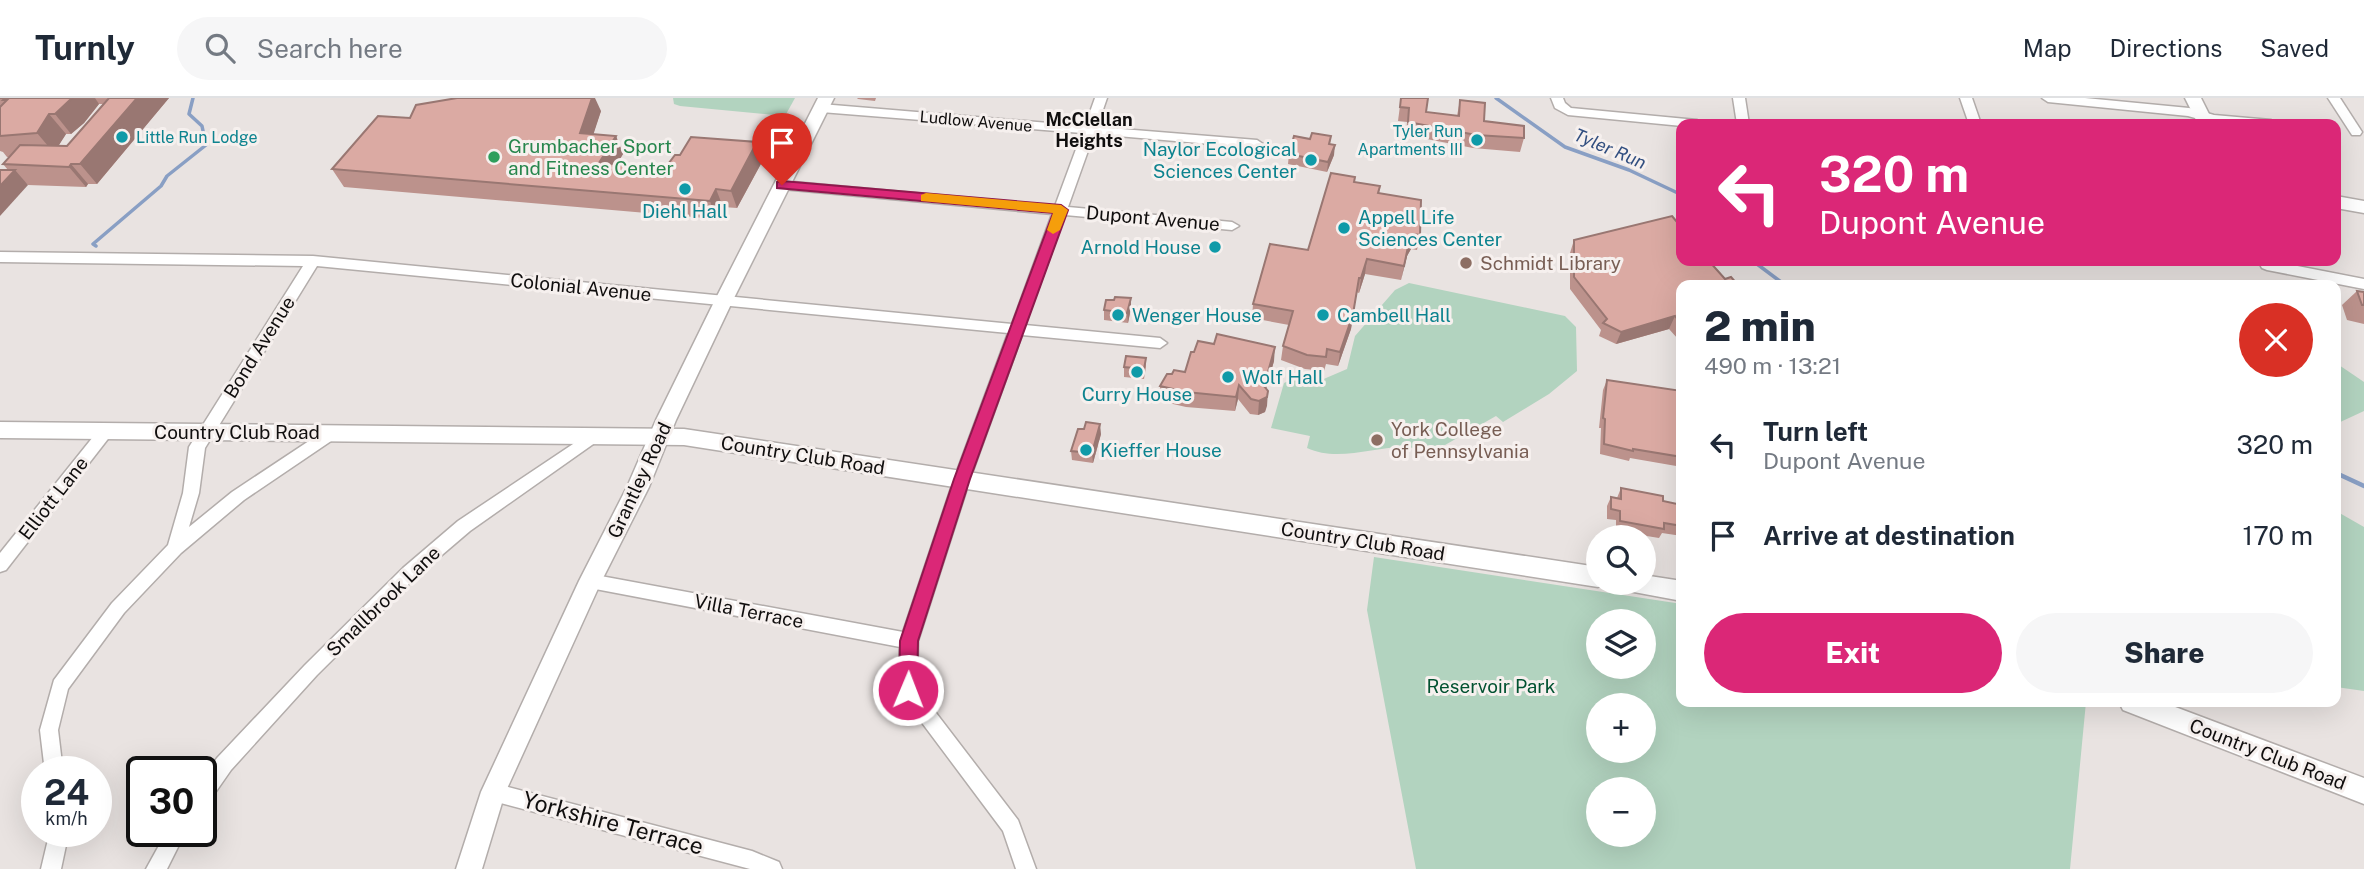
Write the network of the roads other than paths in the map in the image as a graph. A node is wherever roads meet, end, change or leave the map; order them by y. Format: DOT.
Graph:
graph roads {
  1 [pos="1101,98"];
  2 [pos="1739,98"];
  3 [pos="1966,98"];
  4 [pos="2048,98"];
  5 [pos="2193,98"];
  6 [pos="2334,98"];
  7 [pos="823,103"];
  8 [pos="1559,103"];
  9 [pos="1742,119"];
  10 [pos="1973,119"];
  11 [pos="2197,119"];
  12 [pos="2204,119"];
  13 [pos="1676,121"];
  14 [pos="1090,131"];
  15 [pos="2341,131"];
  16 [pos="2360,133"];
  17 [pos="1258,144"];
  18 [pos="782,185"];
  19 [pos="2341,203"];
  20 [pos="2364,207"];
  21 [pos="1061,210"];
  22 [pos="1232,226"];
  23 [pos="6,257"];
  24 [pos="313,261"];
  25 [pos="2280,266"];
  26 [pos="0,270"];
  27 [pos="2364,284"];
  28 [pos="724,300"];
  29 [pos="1016,328"];
  30 [pos="1160,343"];
  31 [pos="0,430"];
  32 [pos="106,431"];
  33 [pos="205,433"];
  34 [pos="332,433"];
  35 [pos="594,436"];
  36 [pos="659,436"];
  37 [pos="962,479"];
  38 [pos="175,548"];
  39 [pos="0,565"];
  40 [pos="1586,575"];
  41 [pos="590,581"];
  42 [pos="1656,587"];
  43 [pos="1676,590"];
  44 [pos="909,641"];
  45 [pos="2145,707"];
  46 [pos="52,756"];
  47 [pos="217,775"];
  48 [pos="2364,791"];
  49 [pos="493,792"];
  50 [pos="56,847"];
  51 [pos="168,847"];
  52 [pos="51,869"];
  53 [pos="156,869"];
  54 [pos="469,869"];
  55 [pos="772,869"];
  56 [pos="1026,869"];
  1 -- 14 [label="street"];
  2 -- 9 [label="street"];
  3 -- 10 [label="street"];
  4 -- 11 [label="street"];
  5 -- 12 [label="street"];
  6 -- 16 [label="street"];
  7 -- 14 [label="street, Ludlow Avenue"];
  7 -- 18 [label="street, Grantley Road"];
  8 -- 13 [label="street"];
  14 -- 17 [label="street, Ludlow Avenue"];
  14 -- 21 [label="street"];
  15 -- 16 [label="street"];
  18 -- 21 [label="street, Dupont Avenue"];
  18 -- 28 [label="street, Grantley Road"];
  19 -- 20 [label="street"];
  21 -- 22 [label="street, Dupont Avenue"];
  21 -- 29 [label="street"];
  23 -- 24 [label="street, Colonial Avenue"];
  23 -- 26 [label="street"];
  24 -- 28 [label="street, Colonial Avenue"];
  24 -- 33 [label="street, Bond Avenue"];
  25 -- 27 [label="street"];
  28 -- 29 [label="street, Colonial Avenue"];
  28 -- 36 [label="street, Grantley Road"];
  29 -- 30 [label="street, Colonial Avenue"];
  29 -- 37 [label="street"];
  31 -- 32 [label="main road, Country Club Road"];
  32 -- 33 [label="main road, Country Club Road"];
  32 -- 39 [label="street, Elliott Lane"];
  33 -- 34 [label="main road, Country Club Road"];
  33 -- 38 [label="street, Bond Avenue"];
  34 -- 35 [label="main road, Country Club Road"];
  34 -- 38 [label="street"];
  35 -- 36 [label="main road, Country Club Road"];
  35 -- 47 [label="street, Smallbrook Lane"];
  36 -- 37 [label="main road, Country Club Road"];
  36 -- 41 [label="street, Grantley Road"];
  37 -- 40 [label="main road, Country Club Road"];
  37 -- 44 [label="street"];
  38 -- 46 [label="street"];
  41 -- 44 [label="street, Villa Terrace"];
  41 -- 49 [label="street, Grantley Road"];
  42 -- 43 [label="main road"];
  44 -- 56 [label="street"];
  45 -- 48 [label="main road, Country Club Road"];
  49 -- 54 [label="street, Grantley Road"];
  49 -- 55 [label="street, Yorkshire Terrace"];
  50 -- 52 [label="street"];
  51 -- 53 [label="street"];
}
